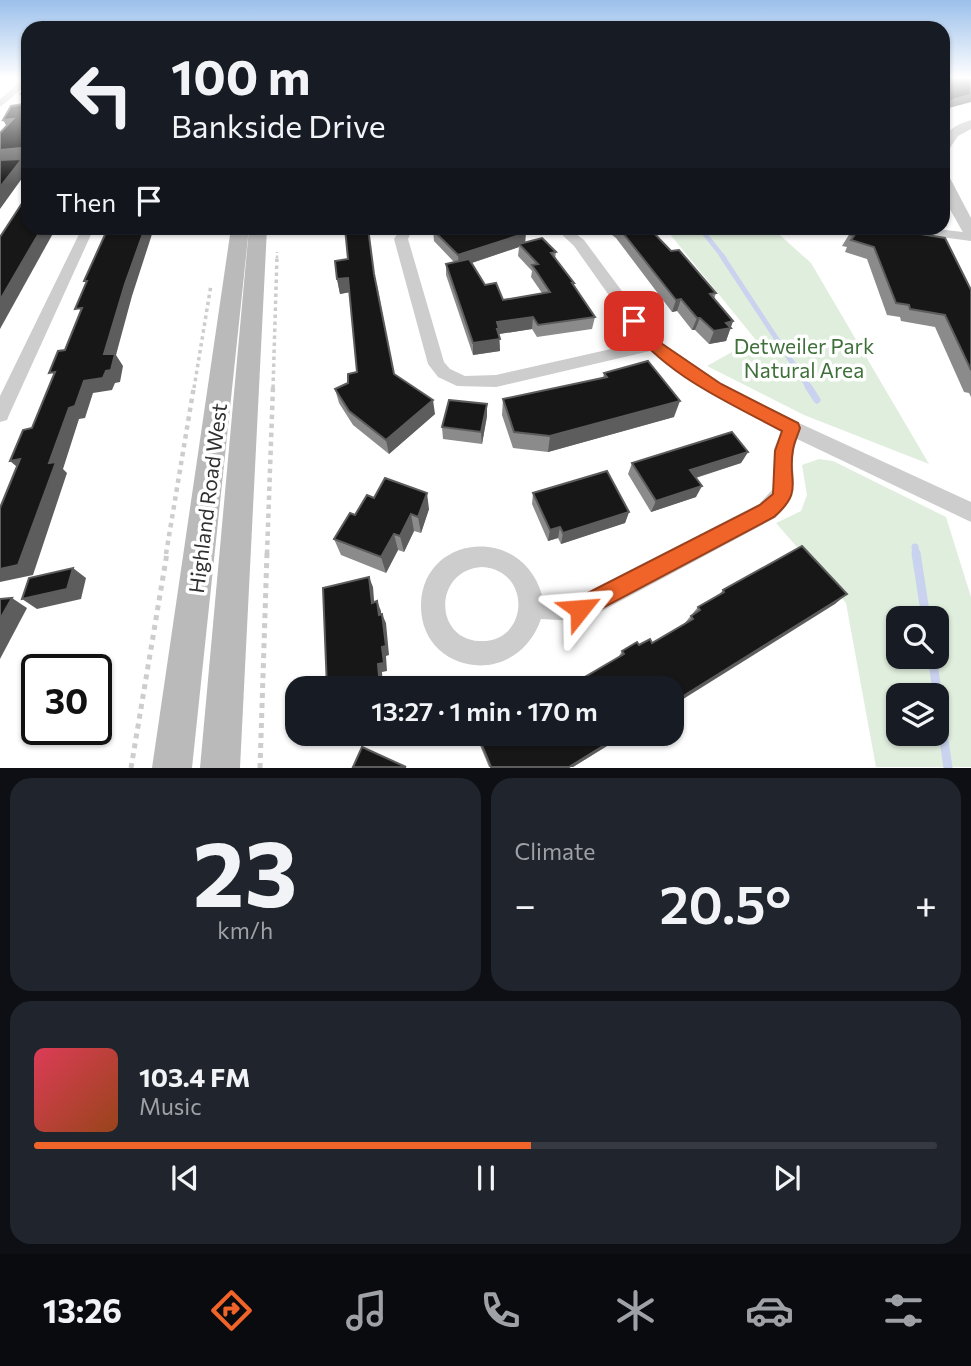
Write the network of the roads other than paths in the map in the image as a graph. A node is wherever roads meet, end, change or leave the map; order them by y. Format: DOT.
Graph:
graph roads {
  1 [pos="971,124"];
  2 [pos="950,130"];
  3 [pos="21,164"];
  4 [pos="0,166"];
  5 [pos="950,195"];
  6 [pos="950,232"];
  7 [pos="971,234"];
  8 [pos="85,235"];
  9 [pos="239,235"];
  10 [pos="268,235"];
  11 [pos="403,235"];
  12 [pos="569,235"];
  13 [pos="653,345"];
  14 [pos="0,415"];
  15 [pos="792,428"];
  16 [pos="971,512"];
  17 [pos="532,607"];
  18 [pos="172,768"];
  19 [pos="220,768"];
  1 -- 2 [label="street"];
  3 -- 4 [label="street"];
  5 -- 7 [label="street"];
  6 -- 7 [label="street"];
  8 -- 14 [label="street"];
  9 -- 18 [label="main road, Highland Road West"];
  10 -- 19 [label="main road, Highland Road West"];
  11 -- 13 [label="street"];
  12 -- 13 [label="street"];
  13 -- 15 [label="street"];
  15 -- 16 [label="street"];
  15 -- 17 [label="street"];
  17 -- 17 [label="street"];
}
